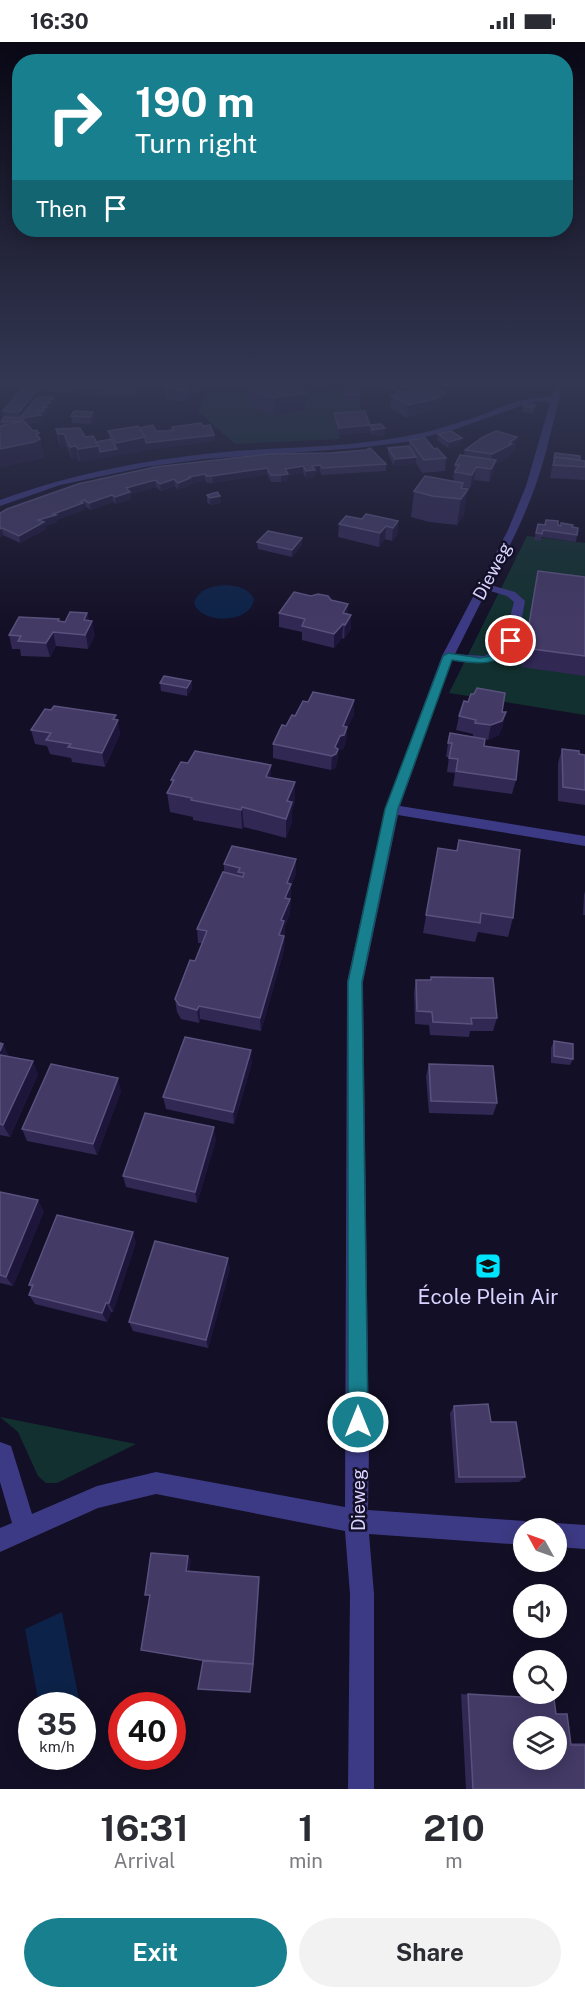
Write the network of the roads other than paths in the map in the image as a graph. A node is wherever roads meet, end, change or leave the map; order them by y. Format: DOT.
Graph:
graph roads {
  1 [pos="130,466"];
  2 [pos="537,466"];
  3 [pos="0,503"];
  4 [pos="483,586"];
  5 [pos="448,656"];
  6 [pos="392,809"];
  7 [pos="585,841"];
  8 [pos="0,1453"];
  9 [pos="356,1521"];
  10 [pos="25,1528"];
  11 [pos="513,1532"];
  12 [pos="567,1536"];
  13 [pos="585,1537"];
  14 [pos="0,1540"];
  15 [pos="361,1789"];
  1 -- 3 [label="street"];
  2 -- 4 [label="street, Dieweg"];
  4 -- 5 [label="street, Dieweg"];
  4 -- 5 [label="street"];
  5 -- 6 [label="street, Dieweg"];
  6 -- 7 [label="street"];
  6 -- 9 [label="street, Dieweg"];
  8 -- 10 [label="street"];
  9 -- 10 [label="street"];
  9 -- 11 [label="street"];
  9 -- 15 [label="street, Dieweg"];
  10 -- 14 [label="street"];
  12 -- 13 [label="street"];
}
